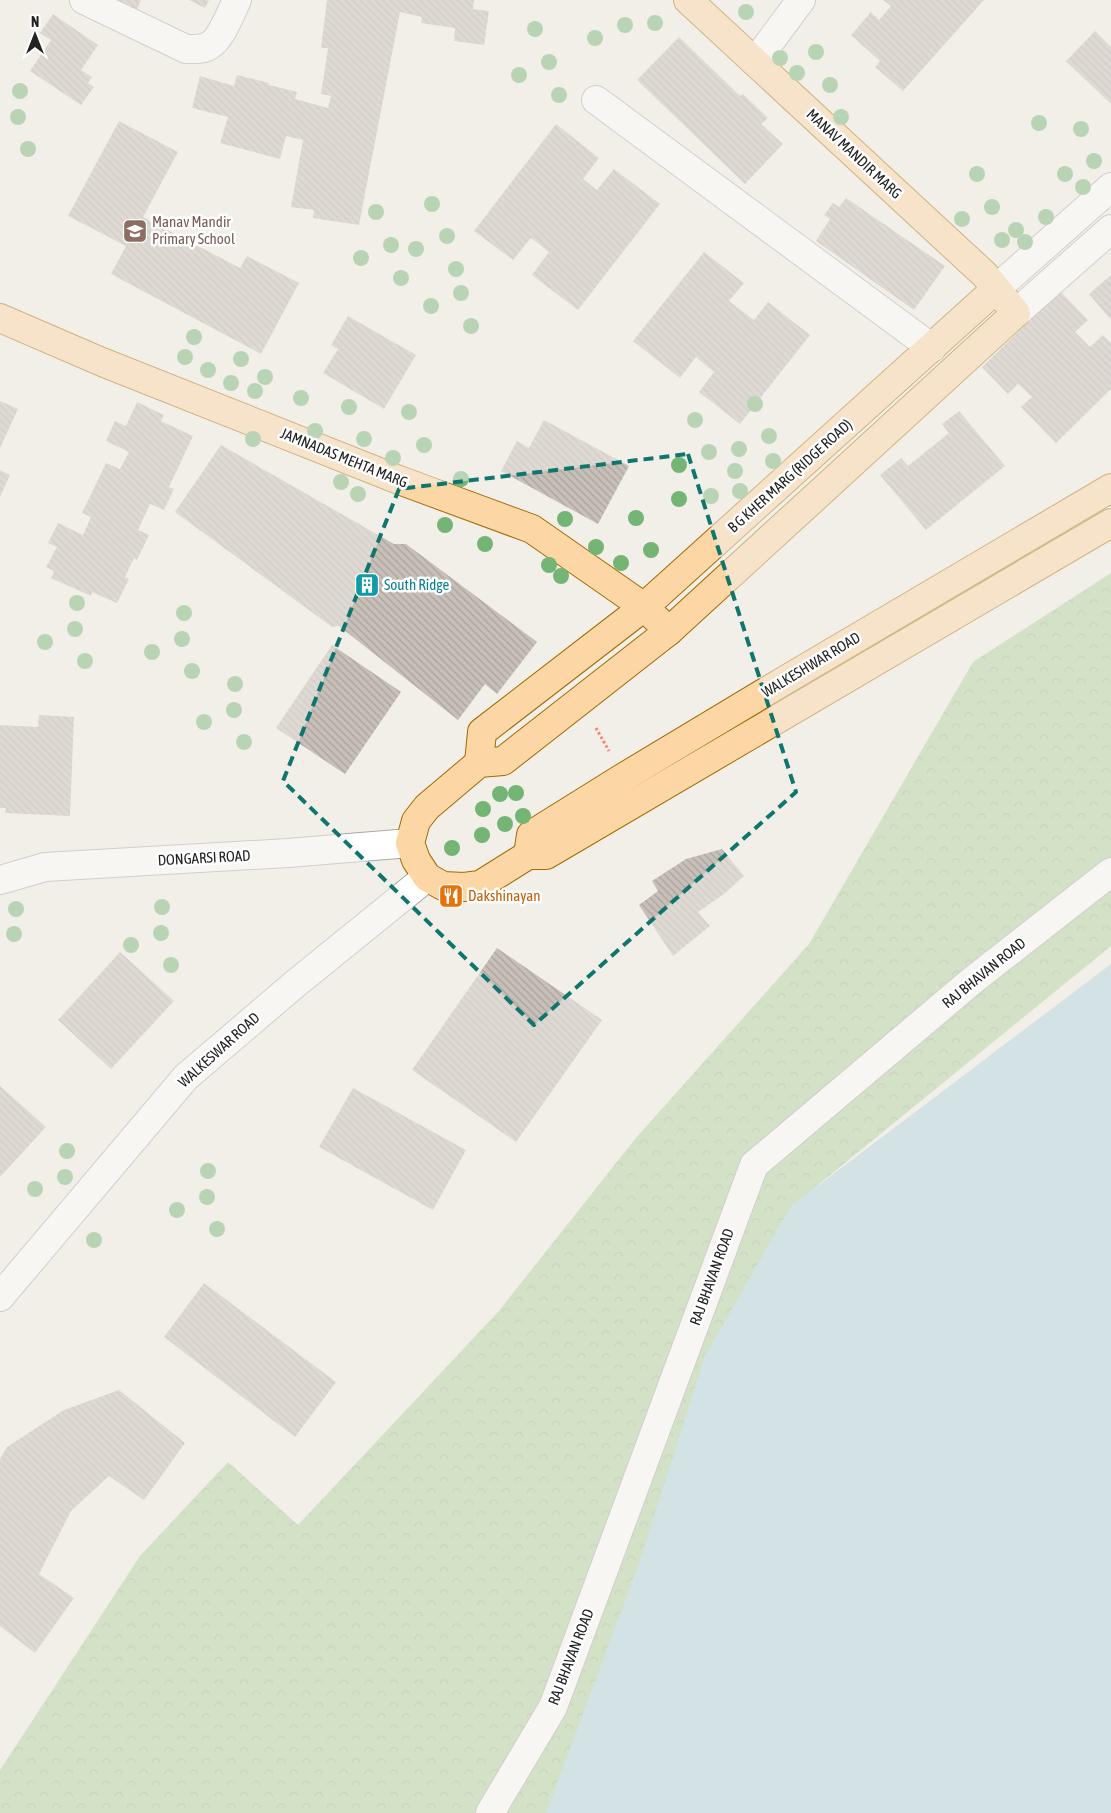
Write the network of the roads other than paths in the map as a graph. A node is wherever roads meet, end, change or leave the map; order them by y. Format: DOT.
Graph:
graph roads {
  1 [pos="84,0"];
  2 [pos="237,0"];
  3 [pos="688,0"];
  4 [pos="801,0"];
  5 [pos="755,62"];
  6 [pos="596,100"];
  7 [pos="1111,187"];
  8 [pos="1111,229"];
  9 [pos="996,289"];
  10 [pos="1016,313"];
  11 [pos="0,318"];
  12 [pos="932,348"];
  13 [pos="1111,488"];
  14 [pos="1111,523"];
  15 [pos="644,607"];
  16 [pos="669,631"];
  17 [pos="479,763"];
  18 [pos="410,843"];
  19 [pos="528,855"];
  20 [pos="1111,872"];
  21 [pos="427,877"];
  22 [pos="0,880"];
  23 [pos="0,1297"];
  24 [pos="490,1813"];
  1 -- 2 [label="street"];
  3 -- 5 [label="main road, MANAV MANDIR MARG"];
  4 -- 5 [label="street"];
  5 -- 9 [label="main road, MANAV MANDIR MARG"];
  6 -- 12 [label="street"];
  7 -- 9 [label="street, B G KHER MARG (RIDGE ROAD)"];
  8 -- 10 [label="street"];
  9 -- 10 [label="main road, MANAV MANDIR MARG"];
  9 -- 12 [label="main road, B G KHER MARG (RIDGE ROAD)"];
  10 -- 16 [label="main road"];
  11 -- 15 [label="main road, JAMNADAS MEHTA MARG"];
  12 -- 15 [label="main road, B G KHER MARG (RIDGE ROAD)"];
  13 -- 19 [label="main road, WALKESHWAR ROAD"];
  14 -- 19 [label="main road, WALKESHWAR ROAD"];
  15 -- 16 [label="main road, JAMNADAS MEHTA MARG"];
  15 -- 17 [label="main road, B G KHER MARG (RIDGE ROAD)"];
  16 -- 17 [label="main road"];
  17 -- 18 [label="main road"];
  18 -- 21 [label="main road"];
  18 -- 22 [label="street, DONGARSI ROAD"];
  19 -- 21 [label="main road, WALKESHWAR ROAD"];
  20 -- 24 [label="street, RAJ BHAVAN ROAD"];
  21 -- 23 [label="street, WALKESWAR ROAD"];
}
